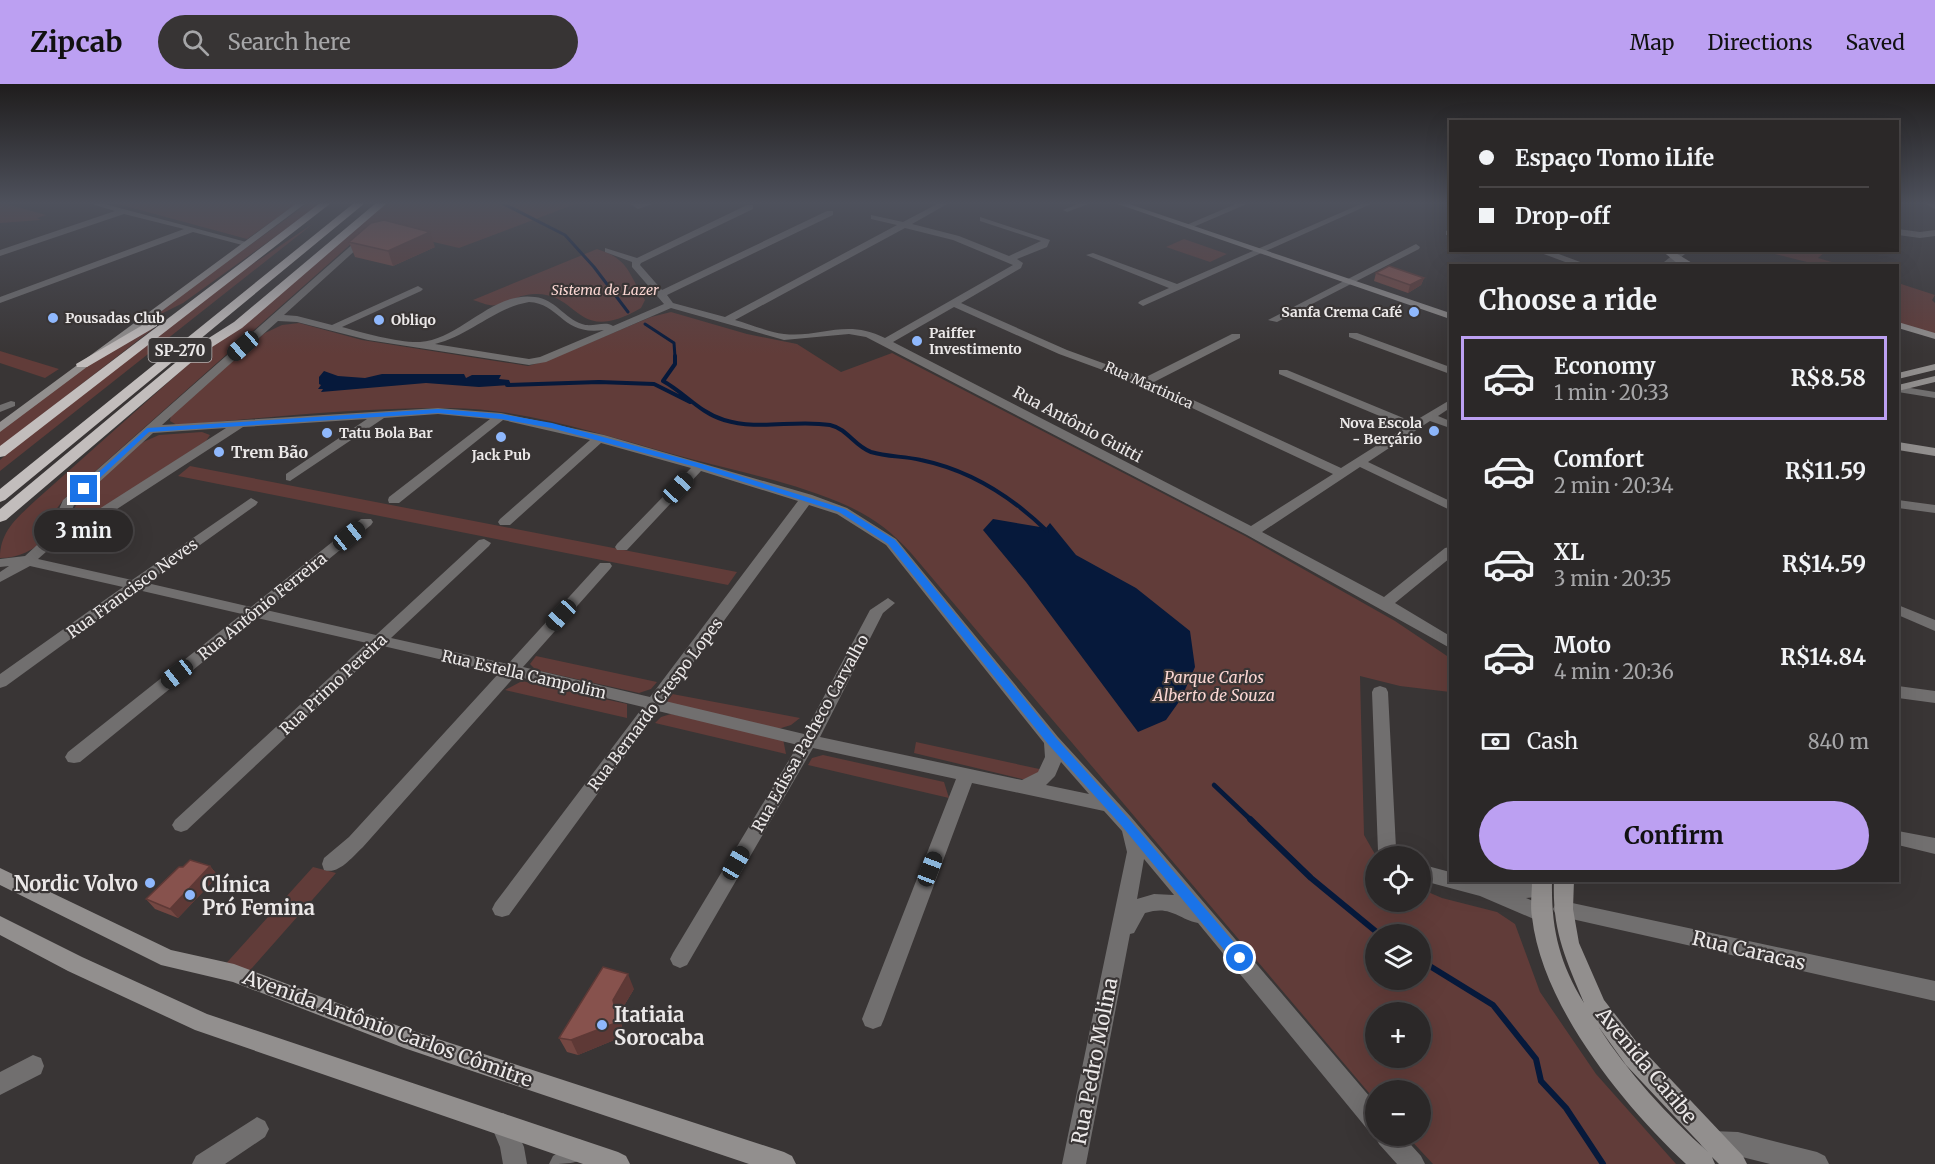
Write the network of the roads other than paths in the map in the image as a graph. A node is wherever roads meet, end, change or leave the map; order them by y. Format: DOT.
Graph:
graph roads {
  1 [pos="127,253"];
  2 [pos="232,253"];
  3 [pos="259,253"];
  4 [pos="285,253"];
  5 [pos="298,253"];
  6 [pos="311,253"];
  7 [pos="322,253"];
  8 [pos="349,253"];
  9 [pos="617,253"];
  10 [pos="653,253"];
  11 [pos="754,253"];
  12 [pos="850,253"];
  13 [pos="996,253"];
  14 [pos="1028,253"];
  15 [pos="1254,253"];
  16 [pos="1267,253"];
  17 [pos="1403,253"];
  18 [pos="1548,253"];
  19 [pos="1670,253"];
  20 [pos="1681,253"];
  21 [pos="1090,255"];
  22 [pos="1676,257"];
  23 [pos="637,261"];
  24 [pos="1014,261"];
  25 [pos="1581,264"];
  26 [pos="1666,264"];
  27 [pos="1689,264"];
  28 [pos="1347,281"];
  29 [pos="214,287"];
  30 [pos="1176,287"];
  31 [pos="418,289"];
  32 [pos="270,297"];
  33 [pos="0,300"];
  34 [pos="666,300"];
  35 [pos="954,303"];
  36 [pos="1143,303"];
  37 [pos="1449,316"];
  38 [pos="275,318"];
  39 [pos="727,320"];
  40 [pos="1273,320"];
  41 [pos="624,323"];
  42 [pos="1899,325"];
  43 [pos="581,327"];
  44 [pos="333,328"];
  45 [pos="1353,334"];
  46 [pos="1236,336"];
  47 [pos="1935,336"];
  48 [pos="887,341"];
  49 [pos="445,344"];
  50 [pos="573,346"];
  51 [pos="82,364"];
  52 [pos="1935,367"];
  53 [pos="1449,371"];
  54 [pos="1284,372"];
  55 [pos="1899,376"];
  56 [pos="1145,382"];
  57 [pos="1934,382"];
  58 [pos="1899,388"];
  59 [pos="1899,388"];
  60 [pos="1935,395"];
  61 [pos="1449,404"];
  62 [pos="382,414"];
  63 [pos="121,416"];
  64 [pos="501,416"];
  65 [pos="1429,416"];
  66 [pos="244,423"];
  67 [pos="1449,425"];
  68 [pos="199,426"];
  69 [pos="1414,426"];
  70 [pos="0,428"];
  71 [pos="147,430"];
  72 [pos="600,438"];
  73 [pos="216,439"];
  74 [pos="1899,446"];
  75 [pos="1935,452"];
  76 [pos="0,453"];
  77 [pos="1358,462"];
  78 [pos="699,466"];
  79 [pos="1341,474"];
  80 [pos="290,477"];
  81 [pos="0,483"];
  82 [pos="0,497"];
  83 [pos="807,498"];
  84 [pos="394,500"];
  85 [pos="251,502"];
  86 [pos="1899,504"];
  87 [pos="1449,506"];
  88 [pos="1935,509"];
  89 [pos="0,517"];
  90 [pos="366,522"];
  91 [pos="505,522"];
  92 [pos="58,525"];
  93 [pos="77,529"];
  94 [pos="0,531"];
  95 [pos="1252,532"];
  96 [pos="484,543"];
  97 [pos="622,547"];
  98 [pos="1449,551"];
  99 [pos="28,561"];
  100 [pos="0,562"];
  101 [pos="606,566"];
  102 [pos="0,578"];
  103 [pos="137,585"];
  104 [pos="888,603"];
  105 [pos="1385,604"];
  106 [pos="1899,610"];
  107 [pos="256,612"];
  108 [pos="1935,626"];
  109 [pos="381,640"];
  110 [pos="1449,643"];
  111 [pos="511,670"];
  112 [pos="4,678"];
  113 [pos="1380,692"];
  114 [pos="1899,692"];
  115 [pos="1935,697"];
  116 [pos="654,705"];
  117 [pos="809,741"];
  118 [pos="1052,741"];
  119 [pos="74,757"];
  120 [pos="966,776"];
  121 [pos="1019,786"];
  122 [pos="1108,806"];
  123 [pos="1125,822"];
  124 [pos="181,825"];
  125 [pos="1899,838"];
  126 [pos="1387,846"];
  127 [pos="1935,846"];
  128 [pos="331,864"];
  129 [pos="1431,875"];
  130 [pos="0,876"];
  131 [pos="1449,879"];
  132 [pos="1458,882"];
  133 [pos="1563,882"];
  134 [pos="1541,885"];
  135 [pos="1484,889"];
  136 [pos="502,909"];
  137 [pos="1553,911"];
  138 [pos="3,928"];
  139 [pos="1216,930"];
  140 [pos="1115,958"];
  141 [pos="680,959"];
  142 [pos="1935,991"];
  143 [pos="873,1019"];
  144 [pos="33,1066"];
  145 [pos="0,1084"];
  146 [pos="1365,1109"];
  147 [pos="503,1125"];
  148 [pos="256,1129"];
  149 [pos="1713,1143"];
  150 [pos="1393,1146"];
  151 [pos="1396,1146"];
  152 [pos="570,1157"];
  153 [pos="1696,1158"];
  154 [pos="204,1164"];
  155 [pos="515,1164"];
  156 [pos="618,1164"];
  157 [pos="784,1164"];
  158 [pos="1074,1164"];
  159 [pos="1402,1164"];
  160 [pos="1413,1164"];
  161 [pos="1735,1164"];
  162 [pos="1817,1164"];
  1 -- 33 [label="street"];
  2 -- 51 [label="main road"];
  3 -- 29 [label="highway, SP-270"];
  4 -- 81 [label="highway, SP-270"];
  5 -- 82 [label="highway, SP-270"];
  6 -- 32 [label="highway"];
  7 -- 32 [label="highway, SP-270"];
  8 -- 38 [label="street"];
  9 -- 23 [label="street"];
  10 -- 23 [label="street"];
  11 -- 34 [label="street"];
  12 -- 39 [label="street"];
  13 -- 24 [label="street"];
  14 -- 24 [label="street"];
  15 -- 30 [label="street"];
  16 -- 28 [label="main road"];
  17 -- 28 [label="street"];
  18 -- 25 [label="street"];
  19 -- 22 [label="main road"];
  20 -- 22 [label="street"];
  21 -- 30 [label="street"];
  22 -- 26 [label="street"];
  22 -- 27 [label="main road"];
  23 -- 34 [label="street"];
  24 -- 35 [label="street"];
  28 -- 37 [label="main road"];
  28 -- 40 [label="street"];
  29 -- 51 [label="highway"];
  29 -- 76 [label="highway, SP-270"];
  30 -- 36 [label="street"];
  31 -- 44 [label="street"];
  32 -- 63 [label="highway, SP-270"];
  34 -- 39 [label="street, Rua Antônio Guitti"];
  34 -- 41 [label="street"];
  35 -- 48 [label="street"];
  35 -- 56 [label="street, Rua Martinica"];
  38 -- 44 [label="street"];
  38 -- 71 [label="street"];
  39 -- 48 [label="street, Rua Antônio Guitti"];
  41 -- 43 [label="street"];
  41 -- 50 [label="street"];
  42 -- 47 [label="main road"];
  43 -- 49 [label="street"];
  43 -- 50 [label="street"];
  44 -- 49 [label="street"];
  45 -- 53 [label="street"];
  46 -- 56 [label="street"];
  48 -- 95 [label="street, Rua Antônio Guitti"];
  49 -- 50 [label="street"];
  51 -- 70 [label="main road"];
  52 -- 55 [label="main road"];
  54 -- 69 [label="street"];
  56 -- 79 [label="street, Rua Martinica"];
  57 -- 58 [label="main road"];
  59 -- 60 [label="street"];
  61 -- 65 [label="street"];
  62 -- 64 [label="street"];
  62 -- 66 [label="street"];
  62 -- 80 [label="street"];
  63 -- 89 [label="highway, SP-270"];
  63 -- 94 [label="highway, SP-270"];
  64 -- 72 [label="street"];
  64 -- 84 [label="street"];
  65 -- 67 [label="street"];
  65 -- 69 [label="street"];
  66 -- 68 [label="street"];
  66 -- 73 [label="street"];
  68 -- 71 [label="street"];
  68 -- 73 [label="street"];
  69 -- 77 [label="street"];
  71 -- 92 [label="street"];
  72 -- 78 [label="street"];
  72 -- 91 [label="street"];
  73 -- 93 [label="street"];
  74 -- 75 [label="main road"];
  77 -- 79 [label="street"];
  77 -- 87 [label="street"];
  78 -- 83 [label="street"];
  78 -- 97 [label="street"];
  79 -- 95 [label="street"];
  83 -- 116 [label="street, Rua Bernardo Crespo Lopes"];
  83 -- 118 [label="street"];
  85 -- 103 [label="street, Rua Francisco Neves"];
  86 -- 88 [label="street"];
  90 -- 107 [label="street, Rua Antônio Ferreira"];
  92 -- 93 [label="street"];
  92 -- 99 [label="street"];
  93 -- 99 [label="street"];
  95 -- 105 [label="street, Rua Antônio Guitti"];
  96 -- 109 [label="street, Rua Primo Pereira"];
  98 -- 105 [label="street"];
  99 -- 100 [label="street, Rua Estella Campolim"];
  99 -- 102 [label="street"];
  99 -- 103 [label="street, Rua Estella Campolim"];
  101 -- 111 [label="street"];
  103 -- 107 [label="street, Rua Estella Campolim"];
  103 -- 112 [label="street, Rua Francisco Neves"];
  104 -- 117 [label="street, Rua Edissa Pacheco Carvalho"];
  105 -- 110 [label="street, Rua Antônio Guitti"];
  106 -- 108 [label="street"];
  107 -- 109 [label="street, Rua Estella Campolim"];
  107 -- 119 [label="street, Rua Antônio Ferreira"];
  109 -- 111 [label="street, Rua Estella Campolim"];
  109 -- 124 [label="street, Rua Primo Pereira"];
  111 -- 116 [label="street, Rua Estella Campolim"];
  111 -- 128 [label="street"];
  113 -- 126 [label="street"];
  114 -- 115 [label="street"];
  116 -- 117 [label="street, Rua Estella Campolim"];
  116 -- 136 [label="street, Rua Bernardo Crespo Lopes"];
  117 -- 120 [label="street, Rua Estella Campolim"];
  117 -- 141 [label="street, Rua Edissa Pacheco Carvalho"];
  118 -- 121 [label="street"];
  118 -- 122 [label="street"];
  120 -- 121 [label="street, Rua Estella Campolim"];
  120 -- 143 [label="street"];
  121 -- 122 [label="street, Rua Estella Campolim"];
  122 -- 123 [label="street"];
  123 -- 139 [label="street"];
  123 -- 140 [label="street, Rua Pedro Molina"];
  125 -- 127 [label="street"];
  129 -- 131 [label="street, Rua Caracas"];
  130 -- 157 [label="main road, Avenida Antônio Carlos Cômitre"];
  132 -- 135 [label="street, Rua Caracas"];
  133 -- 137 [label="main road, Avenida Caribe"];
  134 -- 135 [label="street, Rua Caracas"];
  134 -- 137 [label="main road, Avenida Caribe"];
  135 -- 137 [label="street, Rua Caracas"];
  137 -- 142 [label="street, Rua Caracas"];
  137 -- 149 [label="main road, Avenida Caribe"];
  137 -- 153 [label="main road, Avenida Caribe"];
  138 -- 147 [label="main road"];
  139 -- 140 [label="street, Rua Pedro Molina"];
  139 -- 146 [label="street"];
  140 -- 158 [label="street, Rua Pedro Molina"];
  144 -- 145 [label="street"];
  147 -- 152 [label="main road"];
  147 -- 155 [label="street"];
  148 -- 154 [label="street"];
  149 -- 153 [label="street, Avenida Caribe"];
  149 -- 161 [label="main road, Avenida Caribe"];
  149 -- 162 [label="street"];
  150 -- 159 [label="street"];
  151 -- 160 [label="street"];
  152 -- 156 [label="main road"];
}
